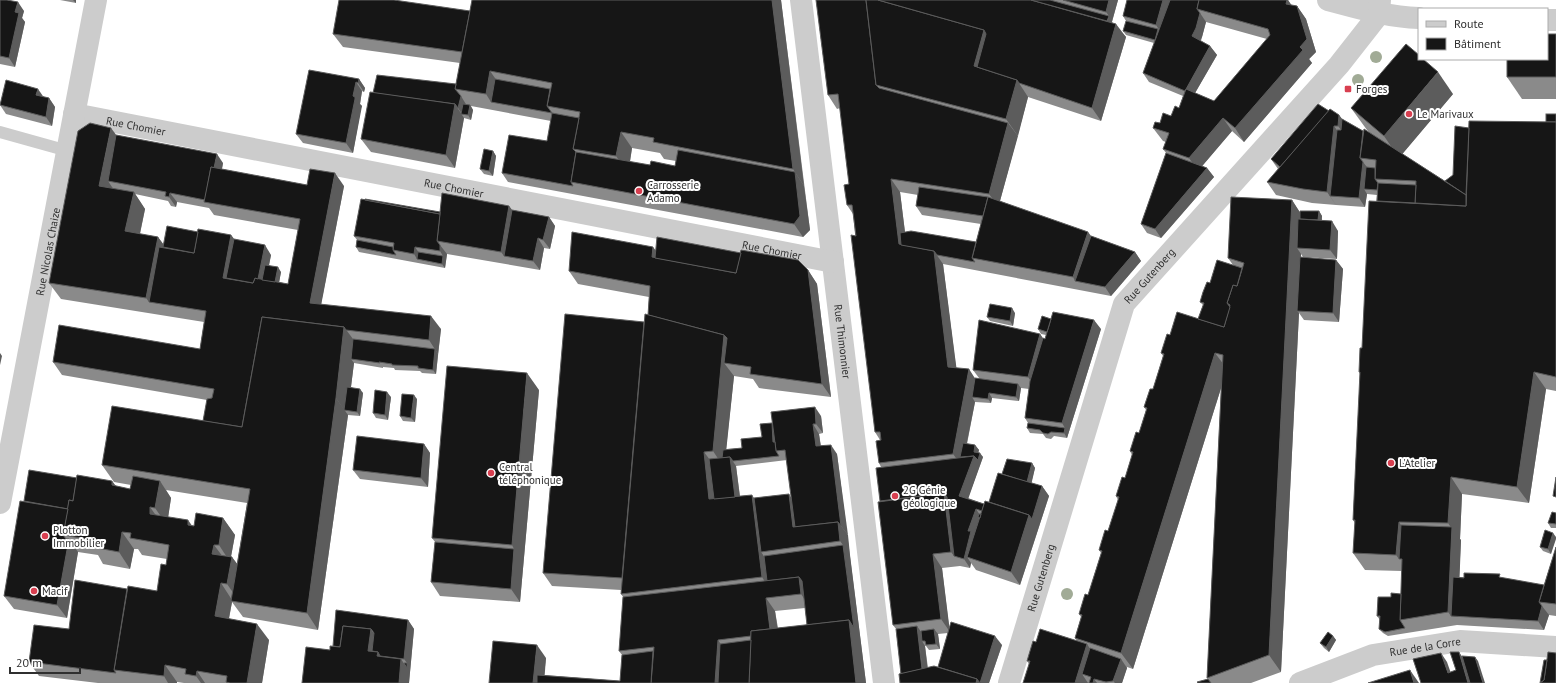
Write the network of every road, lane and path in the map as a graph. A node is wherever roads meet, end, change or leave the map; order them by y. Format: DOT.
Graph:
graph roads {
  1 [pos="96,0"];
  2 [pos="801,0"];
  3 [pos="1328,0"];
  4 [pos="1380,7"];
  5 [pos="1418,18"];
  6 [pos="74,114"];
  7 [pos="0,132"];
  8 [pos="68,151"];
  9 [pos="833,262"];
  10 [pos="0,503"];
  11 [pos="1556,647"];
  12 [pos="884,683"];
  13 [pos="1009,683"];
  14 [pos="1300,683"];
  1 -- 6 [label="street, Rue Nicolas Chaize"];
  2 -- 9 [label="street, Rue Thimonnier"];
  3 -- 4 [label="street"];
  4 -- 5 [label="street"];
  4 -- 13 [label="street, Rue Gutenberg"];
  6 -- 8 [label="street, Rue Nicolas Chaize"];
  6 -- 9 [label="street, Rue Chomier"];
  7 -- 8 [label="lane"];
  8 -- 10 [label="street, Rue Nicolas Chaize"];
  9 -- 12 [label="street, Rue Thimonnier"];
  11 -- 14 [label="street, Rue de la Corre"];
}
